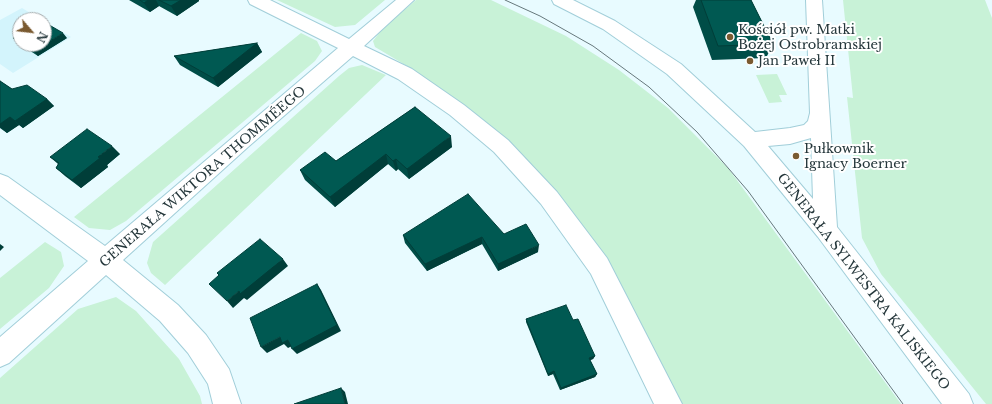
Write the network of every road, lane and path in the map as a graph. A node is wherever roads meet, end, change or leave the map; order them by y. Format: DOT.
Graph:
graph roads {
  1 [pos="256,0"];
  2 [pos="406,0"];
  3 [pos="560,0"];
  4 [pos="814,0"];
  5 [pos="352,46"];
  6 [pos="821,108"];
  7 [pos="751,140"];
  8 [pos="0,183"];
  9 [pos="826,230"];
  10 [pos="106,261"];
  11 [pos="0,354"];
  12 [pos="227,404"];
  13 [pos="668,404"];
  14 [pos="959,404"];
  1 -- 5 [label="street"];
  2 -- 5 [label="street, GENERAŁA WIKTORA THOMMÉEGO"];
  3 -- 7 [label="street, GENERAŁA SYLWESTRA KALISKIEGO"];
  4 -- 6 [label="street"];
  5 -- 10 [label="street, GENERAŁA WIKTORA THOMMÉEGO"];
  5 -- 13 [label="street"];
  6 -- 7 [label="street"];
  6 -- 9 [label="street"];
  7 -- 9 [label="street, GENERAŁA SYLWESTRA KALISKIEGO"];
  8 -- 10 [label="street"];
  9 -- 14 [label="street, GENERAŁA SYLWESTRA KALISKIEGO"];
  10 -- 11 [label="street, GENERAŁA WIKTORA THOMMÉEGO"];
  10 -- 12 [label="street"];
}
